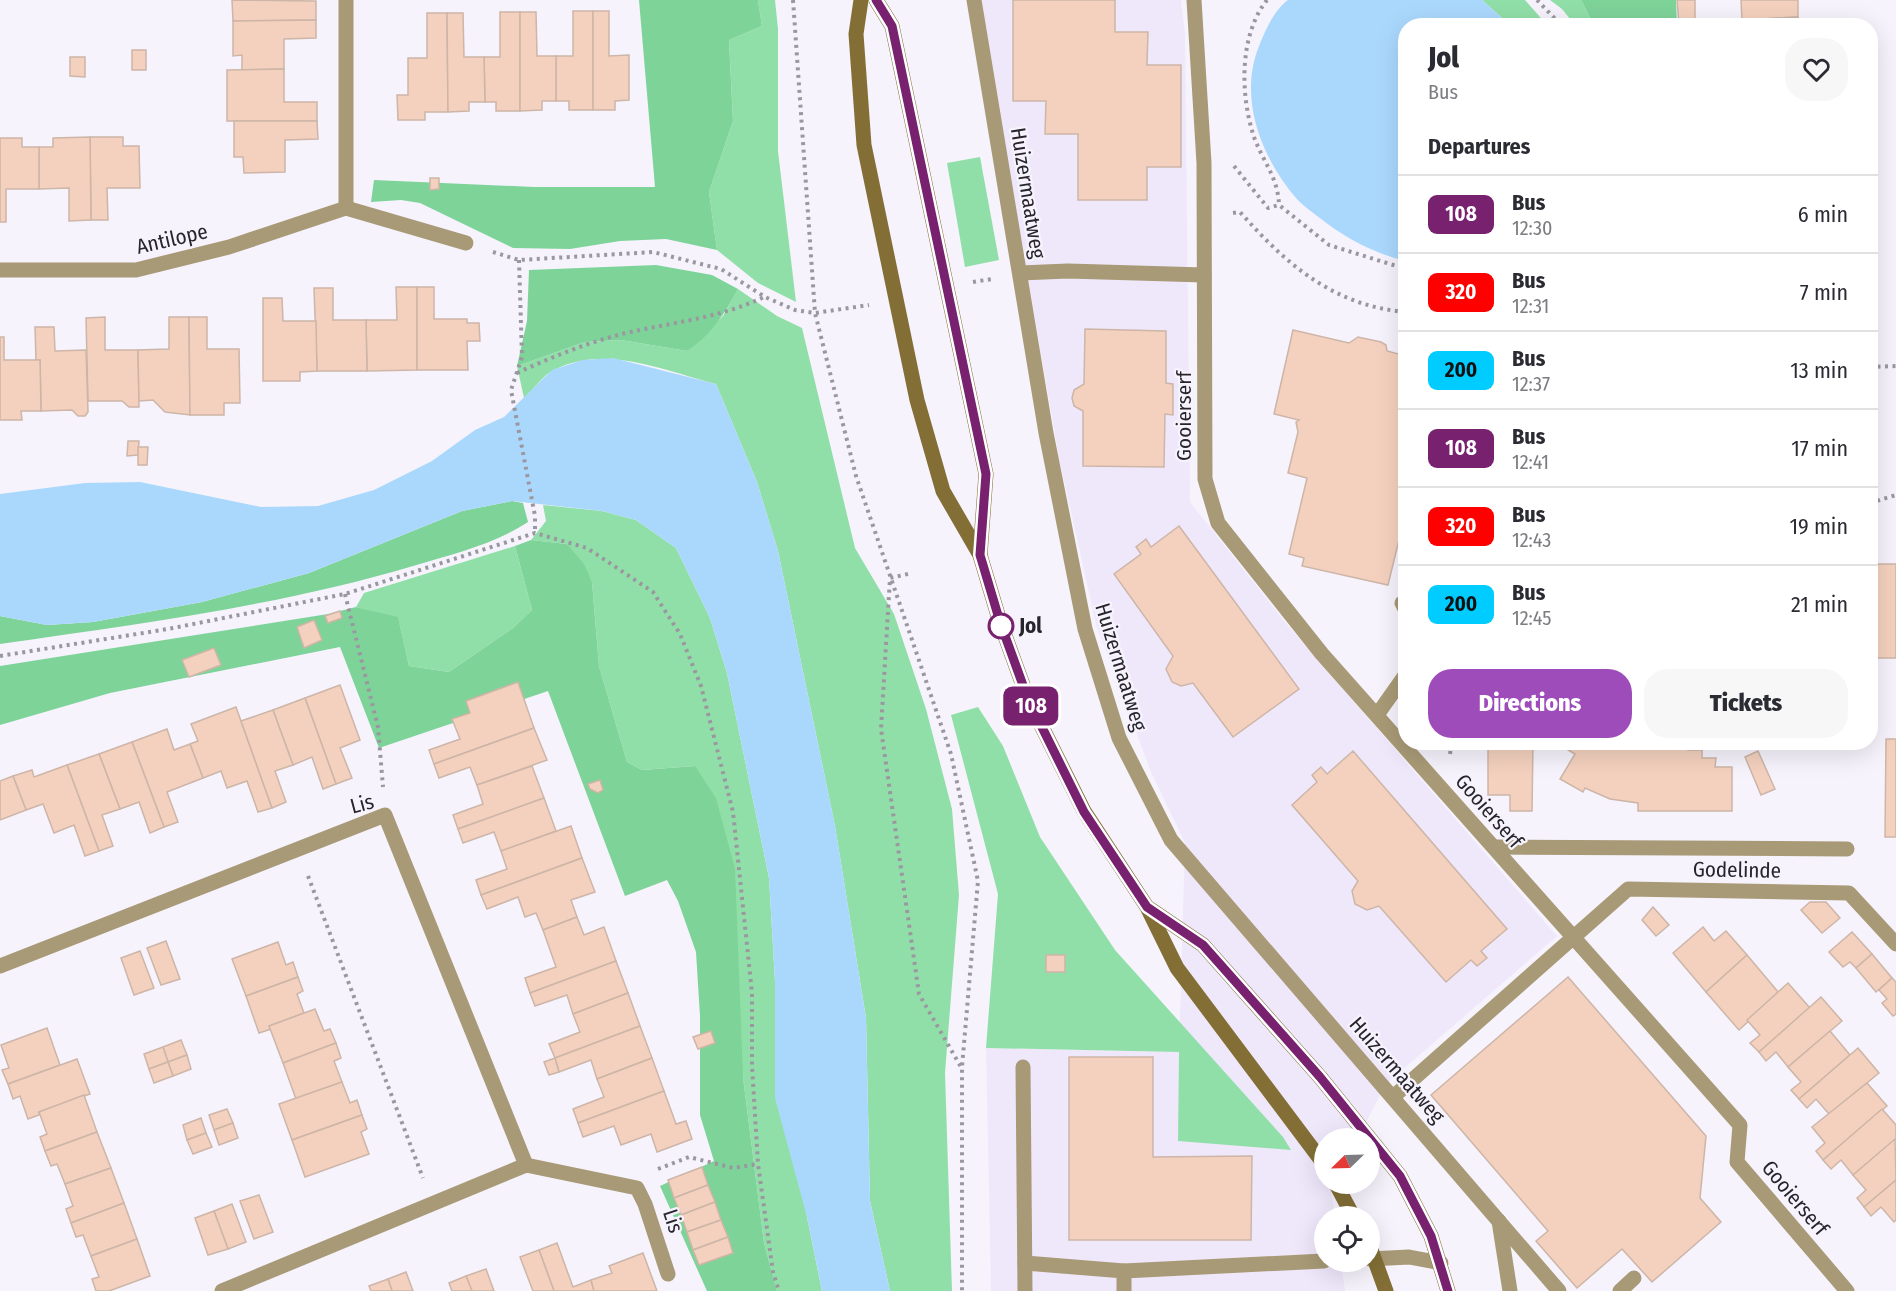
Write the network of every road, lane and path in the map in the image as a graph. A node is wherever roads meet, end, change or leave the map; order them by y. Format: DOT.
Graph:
graph roads {
  1 [pos="346,0"];
  2 [pos="793,0"];
  3 [pos="861,0"];
  4 [pos="876,0"];
  5 [pos="974,0"];
  6 [pos="1194,0"];
  7 [pos="1268,0"];
  8 [pos="1537,0"];
  9 [pos="1554,18"];
  10 [pos="1204,163"];
  11 [pos="1279,205"];
  12 [pos="346,208"];
  13 [pos="1204,220"];
  14 [pos="466,243"];
  15 [pos="519,260"];
  16 [pos="1398,267"];
  17 [pos="0,270"];
  18 [pos="1020,273"];
  19 [pos="1204,275"];
  20 [pos="765,297"];
  21 [pos="1398,310"];
  22 [pos="815,313"];
  23 [pos="1896,366"];
  24 [pos="1878,367"];
  25 [pos="517,373"];
  26 [pos="1896,495"];
  27 [pos="1878,501"];
  28 [pos="535,533"];
  29 [pos="980,555"];
  30 [pos="908,574"];
  31 [pos="890,578"];
  32 [pos="345,594"];
  33 [pos="0,656"];
  34 [pos="1398,685"];
  35 [pos="1377,715"];
  36 [pos="1398,739"];
  37 [pos="1408,750"];
  38 [pos="385,814"];
  39 [pos="1494,847"];
  40 [pos="298,849"];
  41 [pos="1847,849"];
  42 [pos="1147,907"];
  43 [pos="1572,938"];
  44 [pos="1896,944"];
  45 [pos="0,966"];
  46 [pos="962,1067"];
  47 [pos="1023,1067"];
  48 [pos="1393,1097"];
  49 [pos="1314,1151"];
  50 [pos="758,1164"];
  51 [pos="526,1165"];
  52 [pos="637,1188"];
  53 [pos="432,1204"];
  54 [pos="1499,1221"];
  55 [pos="1380,1255"];
  56 [pos="1314,1262"];
  57 [pos="1025,1263"];
  58 [pos="1441,1263"];
  59 [pos="1124,1271"];
  60 [pos="1379,1272"];
  61 [pos="668,1274"];
  62 [pos="1635,1278"];
  63 [pos="222,1291"];
  64 [pos="779,1291"];
  65 [pos="962,1291"];
  66 [pos="1025,1291"];
  67 [pos="1124,1291"];
  68 [pos="1386,1291"];
  69 [pos="1448,1291"];
  70 [pos="1510,1291"];
  71 [pos="1559,1291"];
  72 [pos="1620,1291"];
  73 [pos="1847,1291"];
  1 -- 12 [label="street"];
  2 -- 22 [label="path"];
  3 -- 29 [label="main road"];
  4 -- 29 [label="main road"];
  5 -- 18 [label="street, Huizermaatweg"];
  6 -- 10 [label="street, Gooierserf"];
  7 -- 11 [label="path"];
  8 -- 9 [label="path"];
  10 -- 11 [label="path"];
  10 -- 13 [label="street, Gooierserf"];
  11 -- 16 [label="path"];
  12 -- 14 [label="street"];
  12 -- 17 [label="street, Antilope"];
  13 -- 19 [label="street, Gooierserf"];
  13 -- 21 [label="path"];
  14 -- 15 [label="path"];
  15 -- 20 [label="path"];
  15 -- 25 [label="path"];
  18 -- 19 [label="street"];
  18 -- 48 [label="street, Huizermaatweg"];
  19 -- 35 [label="street, Gooierserf"];
  20 -- 22 [label="path"];
  20 -- 25 [label="path"];
  22 -- 31 [label="path"];
  23 -- 24 [label="path"];
  25 -- 28 [label="path"];
  26 -- 27 [label="path"];
  28 -- 32 [label="path"];
  28 -- 50 [label="path"];
  29 -- 42 [label="main road"];
  30 -- 31 [label="path"];
  31 -- 46 [label="path"];
  31 -- 46 [label="path"];
  32 -- 33 [label="path"];
  32 -- 38 [label="path"];
  34 -- 35 [label="street"];
  35 -- 36 [label="street, Gooierserf"];
  37 -- 39 [label="street, Gooierserf"];
  38 -- 40 [label="street, Lis"];
  38 -- 51 [label="street, Lis"];
  39 -- 41 [label="street, Godelinde"];
  39 -- 43 [label="street, Gooierserf"];
  40 -- 45 [label="street, Lis"];
  40 -- 53 [label="path"];
  42 -- 49 [label="main road"];
  42 -- 58 [label="main road"];
  43 -- 44 [label="street, Godelinde"];
  43 -- 48 [label="street, Godelinde"];
  43 -- 73 [label="street, Gooierserf"];
  46 -- 65 [label="path"];
  47 -- 57 [label="street"];
  48 -- 54 [label="street, Huizermaatweg"];
  50 -- 52 [label="path"];
  50 -- 64 [label="path"];
  51 -- 52 [label="street"];
  51 -- 53 [label="street"];
  52 -- 61 [label="street, Lis"];
  53 -- 63 [label="street"];
  54 -- 70 [label="street"];
  54 -- 71 [label="street, Huizermaatweg"];
  55 -- 58 [label="street"];
  56 -- 59 [label="street"];
  57 -- 59 [label="street"];
  57 -- 66 [label="street"];
  58 -- 69 [label="main road"];
  59 -- 67 [label="street"];
  60 -- 68 [label="main road"];
  62 -- 72 [label="street"];
}
